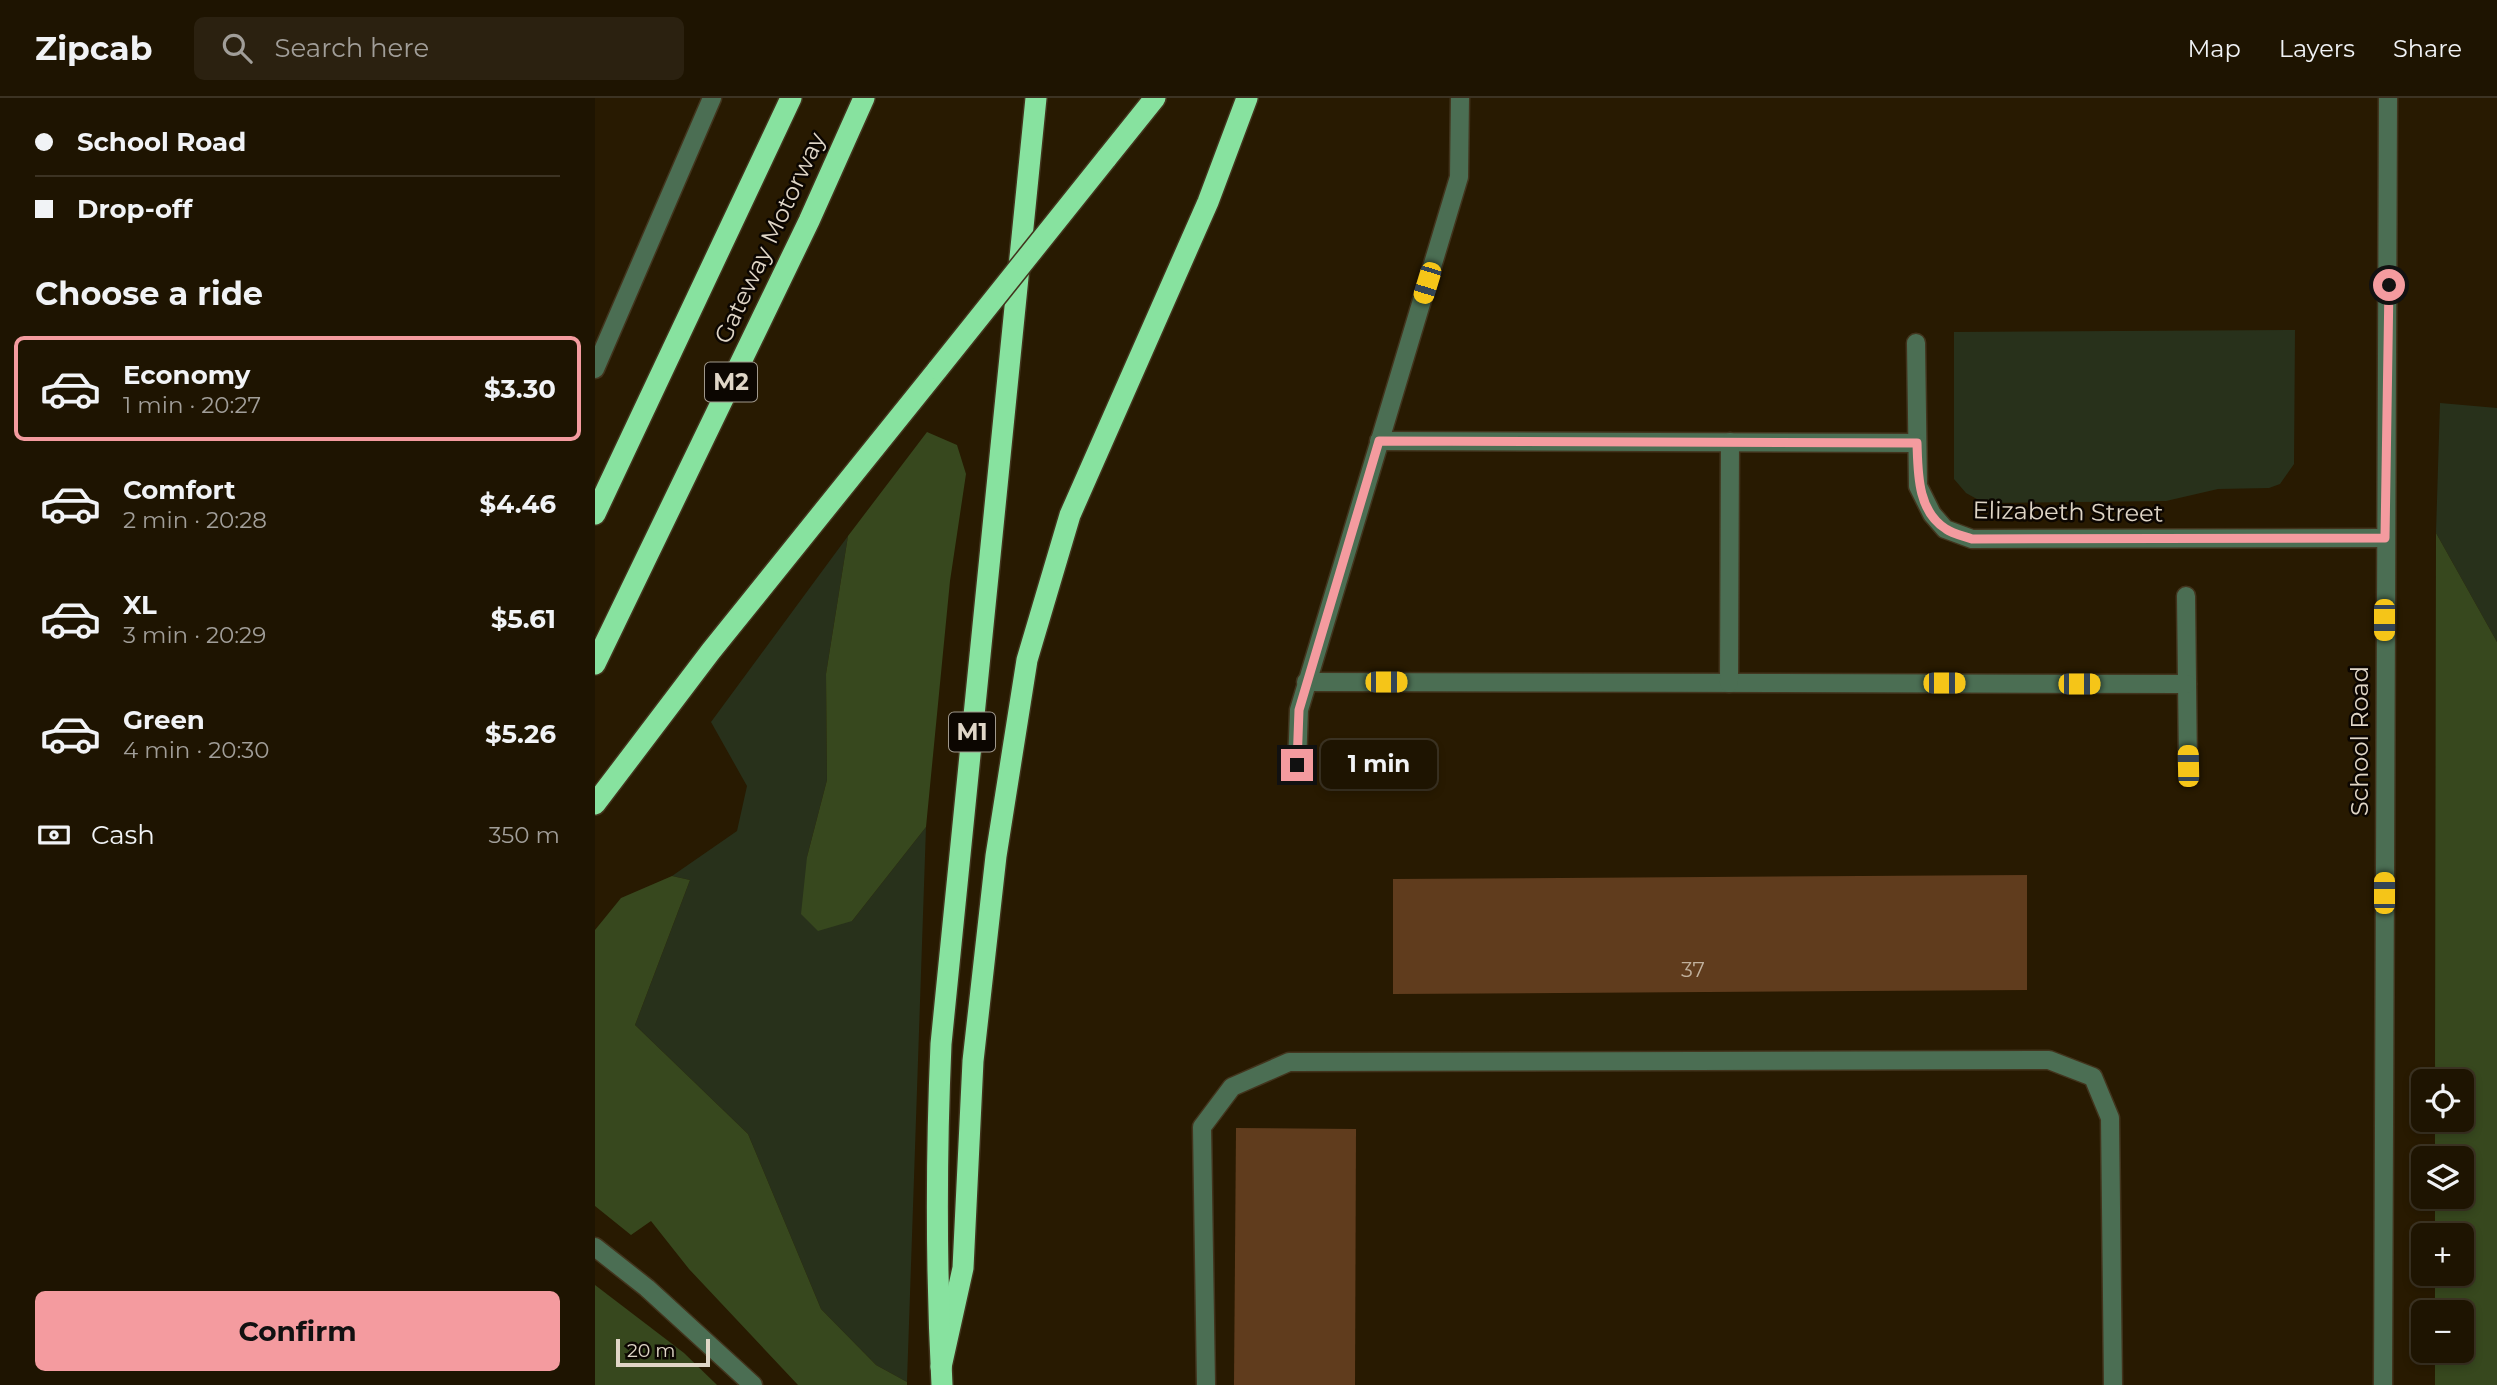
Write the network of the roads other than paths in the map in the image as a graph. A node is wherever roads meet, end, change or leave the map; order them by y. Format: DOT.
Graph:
graph roads {
  1 [pos="712,98"];
  2 [pos="791,98"];
  3 [pos="864,98"];
  4 [pos="1036,98"];
  5 [pos="1155,98"];
  6 [pos="1247,98"];
  7 [pos="1460,98"];
  8 [pos="2389,98"];
  9 [pos="1916,343"];
  10 [pos="595,369"];
  11 [pos="1379,441"];
  12 [pos="1730,442"];
  13 [pos="1917,443"];
  14 [pos="595,514"];
  15 [pos="2385,538"];
  16 [pos="2186,596"];
  17 [pos="595,664"];
  18 [pos="1306,682"];
  19 [pos="1729,683"];
  20 [pos="2187,684"];
  21 [pos="1297,765"];
  22 [pos="2188,766"];
  23 [pos="595,804"];
  24 [pos="595,1247"];
  25 [pos="942,1376"];
  26 [pos="753,1385"];
  27 [pos="1206,1385"];
  28 [pos="2113,1385"];
  29 [pos="2383,1385"];
  1 -- 10 [label="street"];
  2 -- 14 [label="highway, Gateway Motorway"];
  3 -- 17 [label="highway, Gateway Motorway / M2"];
  4 -- 25 [label="highway, M1"];
  5 -- 23 [label="highway, bridge"];
  6 -- 25 [label="highway"];
  7 -- 11 [label="street"];
  8 -- 15 [label="street, School Road"];
  9 -- 13 [label="street, Elizabeth Street"];
  11 -- 12 [label="street"];
  11 -- 18 [label="street"];
  12 -- 13 [label="street"];
  12 -- 19 [label="street"];
  13 -- 15 [label="street, Elizabeth Street"];
  15 -- 29 [label="street, School Road"];
  16 -- 20 [label="street"];
  18 -- 19 [label="street"];
  18 -- 21 [label="street"];
  19 -- 20 [label="street"];
  20 -- 22 [label="street"];
  24 -- 26 [label="street"];
  27 -- 28 [label="street"];
}
